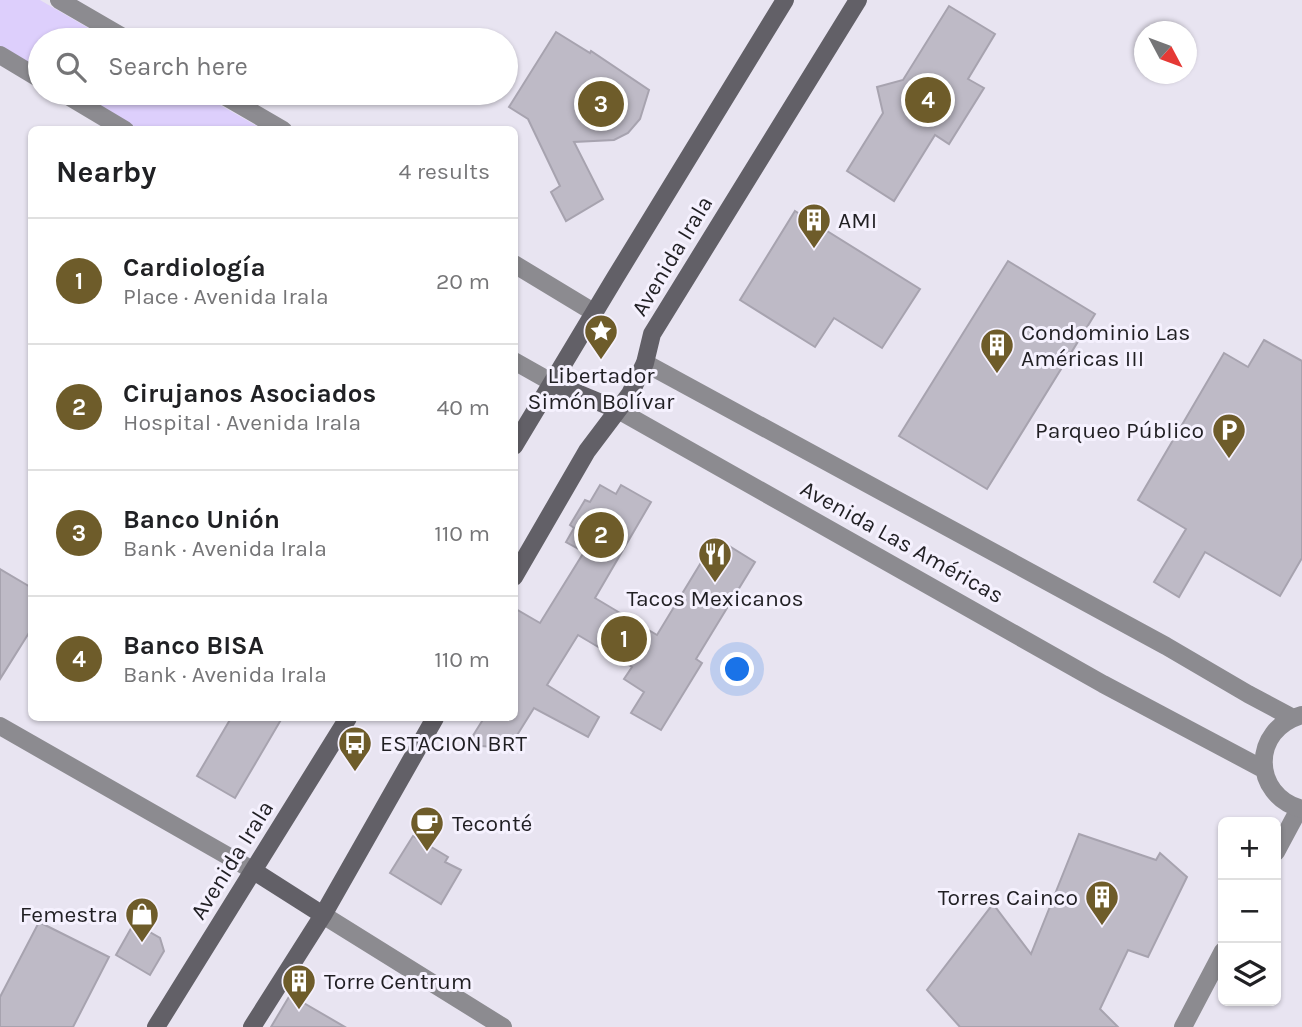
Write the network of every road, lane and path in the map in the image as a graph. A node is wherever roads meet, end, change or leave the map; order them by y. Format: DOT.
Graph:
graph roads {
  1 [pos="59,0"];
  2 [pos="785,0"];
  3 [pos="858,0"];
  4 [pos="107,28"];
  5 [pos="0,55"];
  6 [pos="28,72"];
  7 [pos="83,105"];
  8 [pos="240,105"];
  9 [pos="118,126"];
  10 [pos="276,126"];
  11 [pos="518,266"];
  12 [pos="595,313"];
  13 [pos="518,363"];
  14 [pos="645,363"];
  15 [pos="553,383"];
  16 [pos="618,410"];
  17 [pos="518,440"];
  18 [pos="518,571"];
  19 [pos="1297,717"];
  20 [pos="346,721"];
  21 [pos="433,721"];
  22 [pos="0,726"];
  23 [pos="1263,769"];
  24 [pos="1300,809"];
  25 [pos="1281,843"];
  26 [pos="254,872"];
  27 [pos="323,915"];
  28 [pos="1218,960"];
  29 [pos="156,1027"];
  30 [pos="252,1027"];
  31 [pos="503,1027"];
  32 [pos="1183,1027"];
  1 -- 4 [label="street"];
  2 -- 12 [label="main road, Avenida Irala"];
  3 -- 14 [label="main road, Avenida Irala"];
  5 -- 6 [label="street"];
  7 -- 9 [label="street"];
  8 -- 10 [label="street"];
  11 -- 12 [label="street"];
  12 -- 15 [label="main road, Avenida Irala"];
  13 -- 15 [label="street, Avenida Las Américas"];
  14 -- 16 [label="main road, Avenida Irala"];
  14 -- 19 [label="street, Avenida Las Américas"];
  15 -- 16 [label="main road, Avenida Las Américas"];
  15 -- 17 [label="main road, Avenida Irala"];
  16 -- 18 [label="main road, Avenida Irala"];
  16 -- 23 [label="street, Avenida Las Américas"];
  19 -- 23 [label="street"];
  20 -- 26 [label="main road, Avenida Irala"];
  21 -- 27 [label="main road"];
  22 -- 26 [label="street"];
  23 -- 24 [label="street"];
  24 -- 25 [label="street"];
  26 -- 27 [label="main road"];
  26 -- 29 [label="main road, Avenida Irala"];
  27 -- 30 [label="main road"];
  27 -- 31 [label="street"];
  28 -- 32 [label="street"];
}
